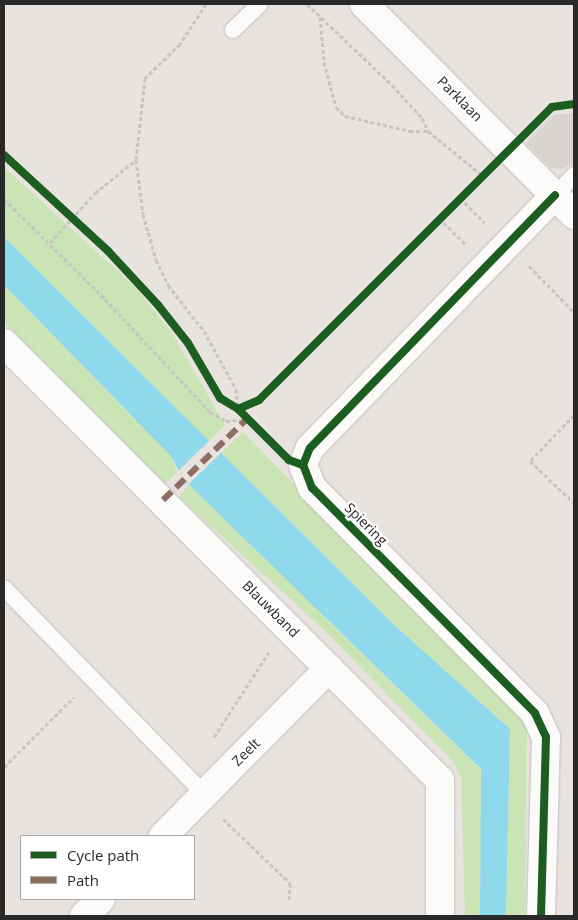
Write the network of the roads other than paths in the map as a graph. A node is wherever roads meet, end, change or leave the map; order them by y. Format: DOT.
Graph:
graph roads {
  1 [pos="260,4"];
  2 [pos="364,4"];
  3 [pos="233,30"];
  4 [pos="574,175"];
  5 [pos="555,195"];
  6 [pos="574,214"];
  7 [pos="4,343"];
  8 [pos="4,588"];
  9 [pos="329,668"];
  10 [pos="197,790"];
  11 [pos="164,835"];
  12 [pos="100,900"];
  13 [pos="84,916"];
  14 [pos="440,916"];
  15 [pos="541,916"];
  1 -- 3 [label="lane"];
  2 -- 5 [label="street, Parklaan"];
  4 -- 5 [label="lane"];
  5 -- 6 [label="street, Parklaan"];
  5 -- 15 [label="street, Spiering"];
  7 -- 9 [label="street, Blauwband"];
  8 -- 10 [label="lane"];
  9 -- 10 [label="street, Zeelt"];
  9 -- 14 [label="street, Blauwband"];
  10 -- 11 [label="street, Zeelt"];
  12 -- 13 [label="street"];
}
